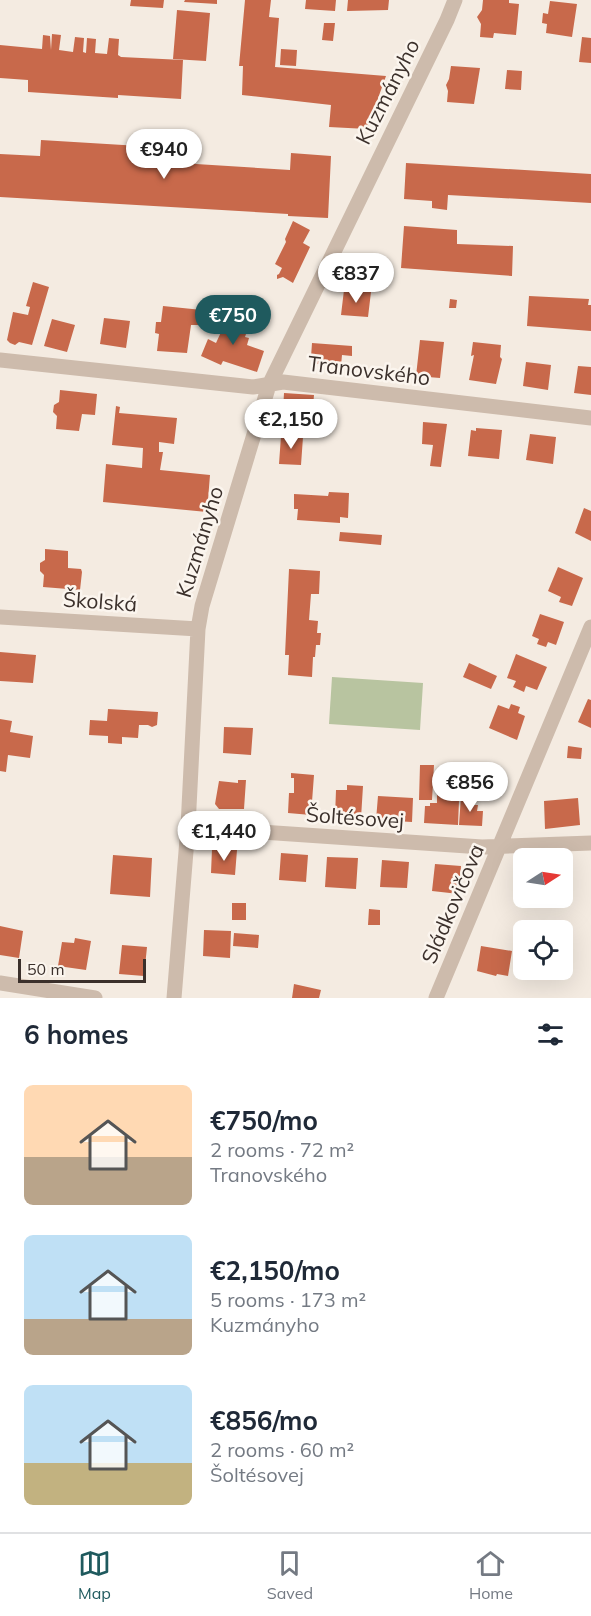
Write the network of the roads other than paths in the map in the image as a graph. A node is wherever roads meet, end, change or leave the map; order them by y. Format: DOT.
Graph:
graph roads {
  1 [pos="454,0"];
  2 [pos="0,360"];
  3 [pos="270,385"];
  4 [pos="591,418"];
  5 [pos="0,617"];
  6 [pos="591,627"];
  7 [pos="198,629"];
  8 [pos="188,827"];
  9 [pos="591,843"];
  10 [pos="500,847"];
  11 [pos="0,983"];
  12 [pos="95,998"];
  13 [pos="174,998"];
  14 [pos="436,998"];
  1 -- 3 [label="street, Kuzmányho"];
  2 -- 3 [label="street, Tranovského"];
  3 -- 4 [label="street, Tranovského"];
  3 -- 7 [label="street, Kuzmányho"];
  5 -- 7 [label="street, Školská"];
  6 -- 10 [label="street, Sládkovičova"];
  7 -- 8 [label="street, Kuzmányho"];
  8 -- 10 [label="street, Šoltésovej"];
  8 -- 13 [label="street, Kuzmányho"];
  9 -- 10 [label="street, Šoltésovej"];
  10 -- 14 [label="street, Sládkovičova"];
  11 -- 12 [label="street"];
}
